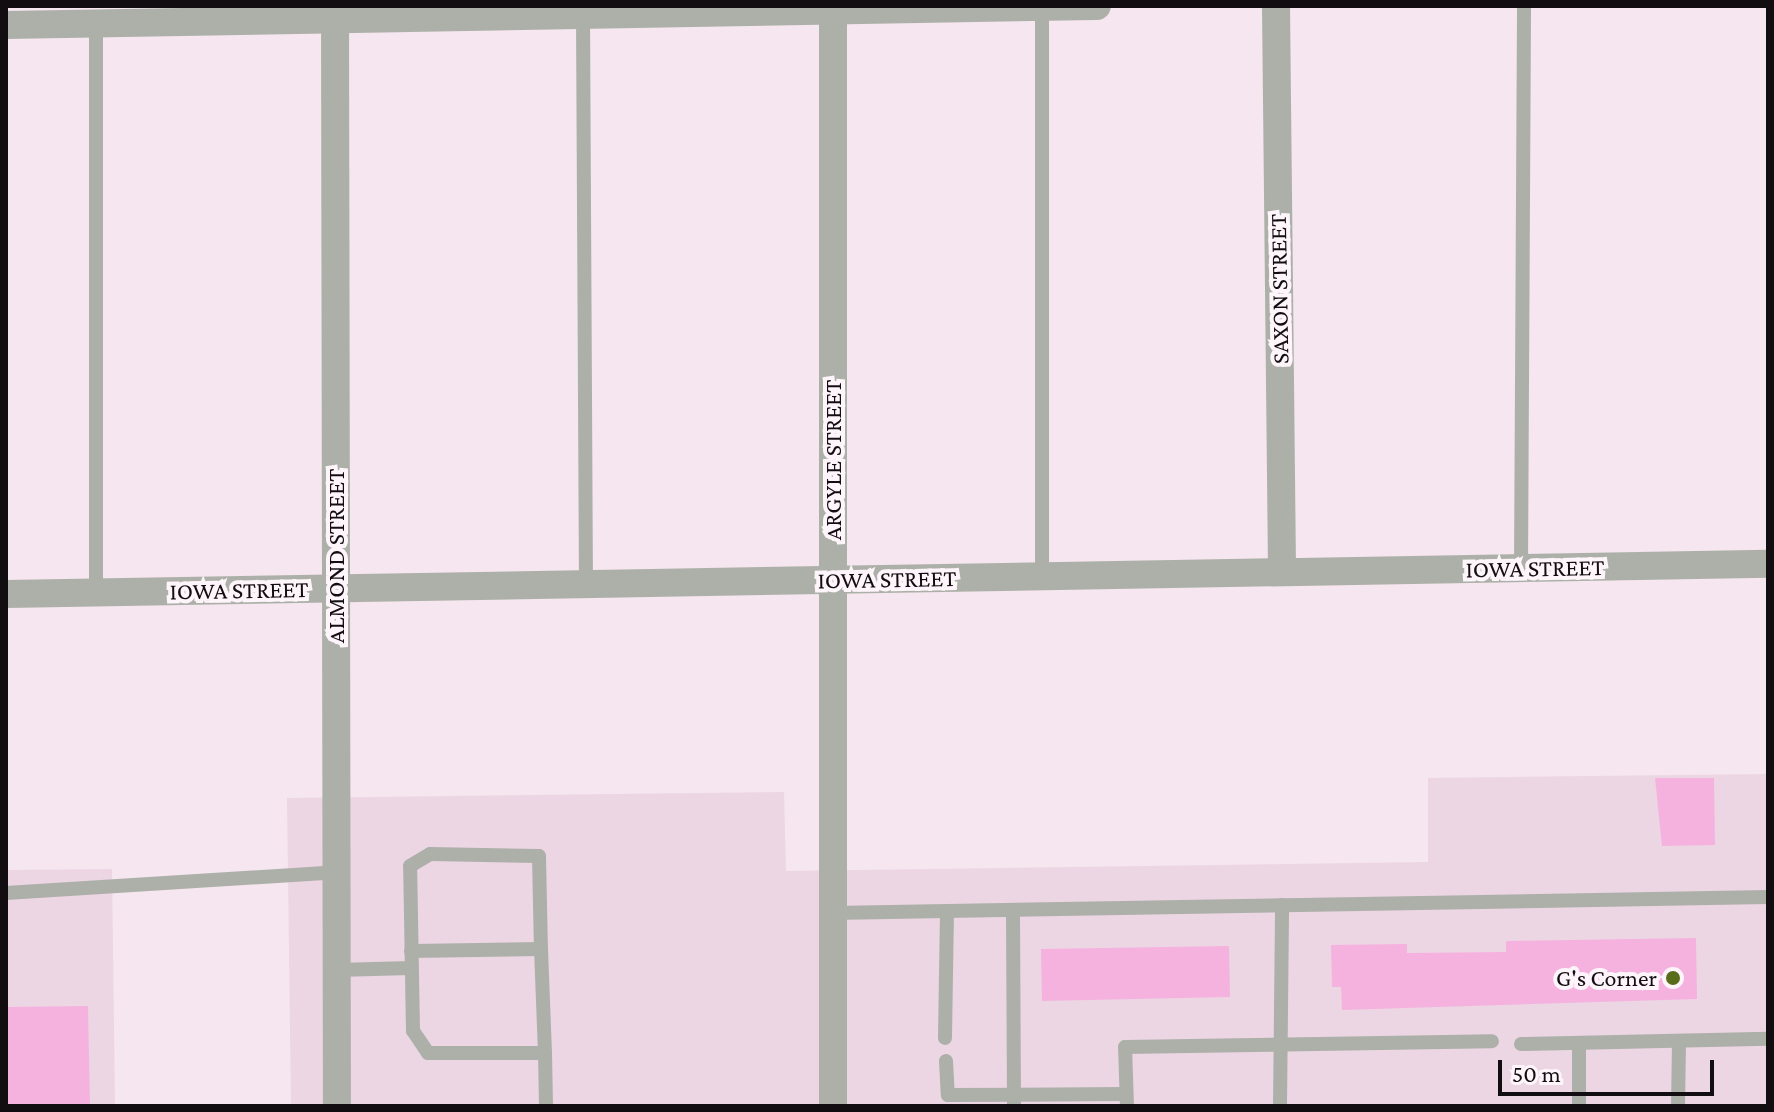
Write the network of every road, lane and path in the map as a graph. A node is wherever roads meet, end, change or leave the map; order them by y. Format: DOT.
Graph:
graph roads {
  1 [pos="1097,6"];
  2 [pos="1276,6"];
  3 [pos="1524,6"];
  4 [pos="1042,7"];
  5 [pos="833,8"];
  6 [pos="335,12"];
  7 [pos="583,15"];
  8 [pos="96,23"];
  9 [pos="6,25"];
  10 [pos="1768,564"];
  11 [pos="1521,568"];
  12 [pos="1282,572"];
  13 [pos="1042,576"];
  14 [pos="833,580"];
  15 [pos="586,584"];
  16 [pos="336,588"];
  17 [pos="96,592"];
  18 [pos="6,594"];
  19 [pos="336,872"];
  20 [pos="6,893"];
  21 [pos="1768,897"];
  22 [pos="1282,905"];
  23 [pos="833,913"];
  24 [pos="1013,913"];
  25 [pos="947,914"];
  26 [pos="541,949"];
  27 [pos="411,951"];
  28 [pos="411,968"];
  29 [pos="337,970"];
  30 [pos="945,1038"];
  31 [pos="1768,1039"];
  32 [pos="1492,1041"];
  33 [pos="1579,1043"];
  34 [pos="1679,1043"];
  35 [pos="1521,1044"];
  36 [pos="1281,1045"];
  37 [pos="545,1053"];
  38 [pos="946,1061"];
  39 [pos="1014,1100"];
  40 [pos="1126,1100"];
  41 [pos="337,1106"];
  42 [pos="546,1106"];
  43 [pos="833,1106"];
  44 [pos="1280,1106"];
  45 [pos="1579,1106"];
  46 [pos="1678,1106"];
  1 -- 4 [label="street"];
  2 -- 12 [label="street, SAXON STREET"];
  3 -- 11 [label="lane"];
  4 -- 5 [label="street"];
  4 -- 13 [label="lane"];
  5 -- 7 [label="street"];
  5 -- 14 [label="street, ARGYLE STREET"];
  6 -- 7 [label="street"];
  6 -- 8 [label="street"];
  6 -- 16 [label="street, ALMOND STREET"];
  7 -- 15 [label="lane"];
  8 -- 9 [label="street"];
  8 -- 17 [label="lane"];
  10 -- 11 [label="street, IOWA STREET"];
  11 -- 12 [label="street, IOWA STREET"];
  12 -- 13 [label="street, IOWA STREET"];
  13 -- 14 [label="street, IOWA STREET"];
  14 -- 15 [label="street, IOWA STREET"];
  14 -- 23 [label="street, ARGYLE STREET"];
  15 -- 16 [label="street, IOWA STREET"];
  16 -- 17 [label="street, IOWA STREET"];
  16 -- 19 [label="street, ALMOND STREET"];
  17 -- 18 [label="street, IOWA STREET"];
  19 -- 20 [label="lane"];
  19 -- 29 [label="street, ALMOND STREET"];
  21 -- 22 [label="lane"];
  22 -- 24 [label="lane"];
  22 -- 36 [label="lane"];
  23 -- 25 [label="lane"];
  23 -- 43 [label="street, ARGYLE STREET"];
  24 -- 25 [label="lane"];
  24 -- 39 [label="lane"];
  25 -- 30 [label="lane"];
  26 -- 27 [label="lane"];
  26 -- 27 [label="lane"];
  26 -- 37 [label="lane"];
  27 -- 28 [label="lane"];
  28 -- 29 [label="lane"];
  28 -- 37 [label="lane"];
  29 -- 41 [label="street, ALMOND STREET"];
  31 -- 34 [label="lane"];
  32 -- 36 [label="lane"];
  33 -- 34 [label="lane"];
  33 -- 35 [label="lane"];
  33 -- 45 [label="lane"];
  34 -- 46 [label="lane"];
  36 -- 40 [label="lane"];
  36 -- 44 [label="lane"];
  37 -- 42 [label="lane"];
  38 -- 39 [label="lane"];
  39 -- 40 [label="lane"];
}
